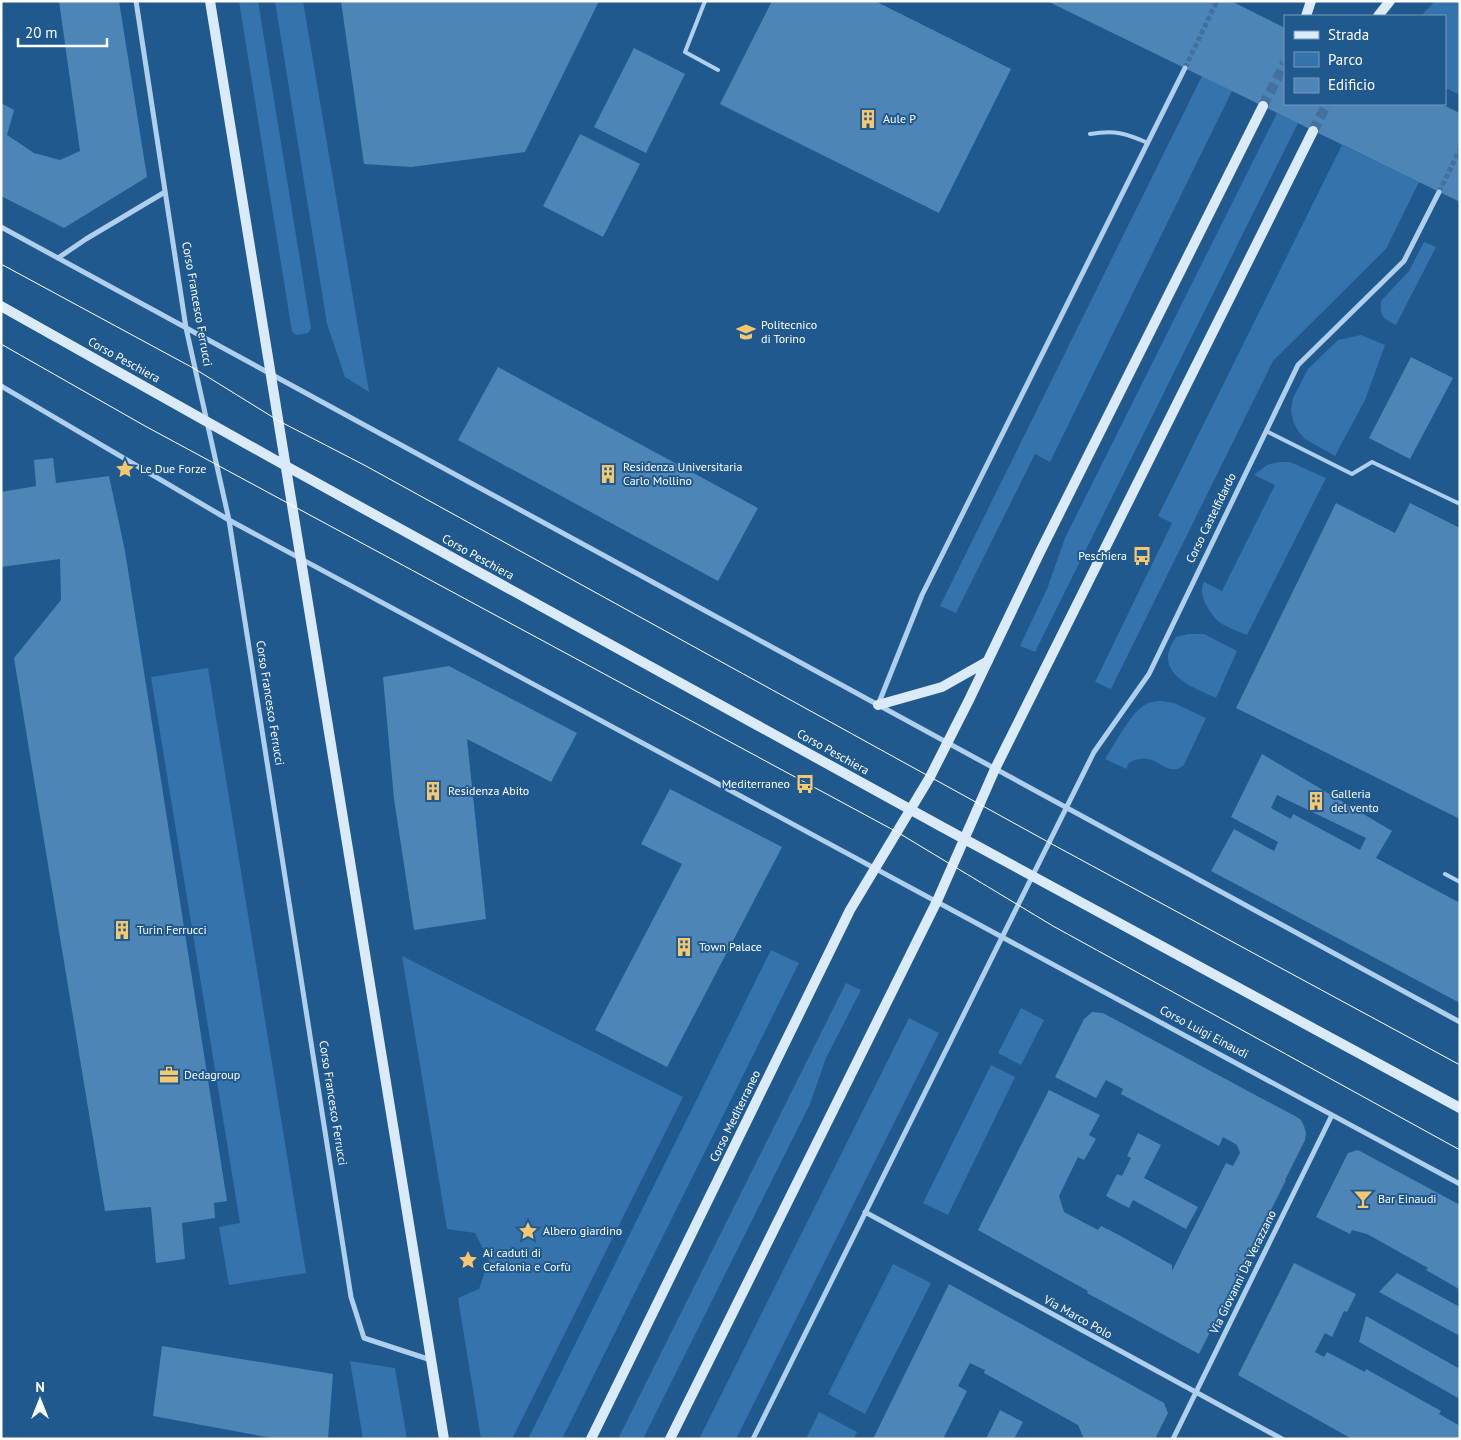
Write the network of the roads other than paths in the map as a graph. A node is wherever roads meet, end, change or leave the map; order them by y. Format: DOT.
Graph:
graph roads {
  1 [pos="136,1"];
  2 [pos="210,1"];
  3 [pos="705,1"];
  4 [pos="1311,1"];
  5 [pos="1390,1"];
  6 [pos="1306,15"];
  7 [pos="1379,15"];
  8 [pos="1185,68"];
  9 [pos="718,70"];
  10 [pos="1263,106"];
  11 [pos="1313,131"];
  12 [pos="1090,134"];
  13 [pos="1148,143"];
  14 [pos="165,192"];
  15 [pos="1439,192"];
  16 [pos="1,227"];
  17 [pos="58,258"];
  18 [pos="1,306"];
  19 [pos="186,328"];
  20 [pos="271,375"];
  21 [pos="1,386"];
  22 [pos="207,422"];
  23 [pos="1266,431"];
  24 [pos="286,466"];
  25 [pos="1460,504"];
  26 [pos="229,520"];
  27 [pos="301,558"];
  28 [pos="988,661"];
  29 [pos="878,705"];
  30 [pos="948,742"];
  31 [pos="996,769"];
  32 [pos="1067,807"];
  33 [pos="911,809"];
  34 [pos="964,839"];
  35 [pos="876,868"];
  36 [pos="1445,874"];
  37 [pos="1033,876"];
  38 [pos="1460,882"];
  39 [pos="937,901"];
  40 [pos="1004,937"];
  41 [pos="1460,1022"];
  42 [pos="1460,1108"];
  43 [pos="1332,1115"];
  44 [pos="1460,1184"];
  45 [pos="865,1212"];
  46 [pos="432,1360"];
  47 [pos="1196,1392"];
  48 [pos="444,1439"];
  49 [pos="591,1439"];
  50 [pos="670,1439"];
  51 [pos="754,1439"];
  52 [pos="1173,1439"];
  53 [pos="1282,1439"];
  1 -- 14 [label="street, Corso Francesco Ferrucci"];
  2 -- 20 [label="main road"];
  3 -- 9 [label="lane"];
  4 -- 6 [label="main road"];
  5 -- 7 [label="main road"];
  8 -- 13 [label="street"];
  10 -- 28 [label="main road"];
  11 -- 31 [label="main road"];
  12 -- 13 [label="lane"];
  13 -- 29 [label="street"];
  14 -- 17 [label="street"];
  14 -- 19 [label="street, Corso Francesco Ferrucci"];
  15 -- 23 [label="street, Corso Castelfidardo"];
  16 -- 17 [label="street"];
  17 -- 19 [label="street"];
  18 -- 22 [label="main road, Corso Peschiera"];
  19 -- 20 [label="street"];
  19 -- 22 [label="street, Corso Francesco Ferrucci"];
  20 -- 24 [label="main road"];
  20 -- 29 [label="street"];
  21 -- 26 [label="street"];
  22 -- 24 [label="main road, Corso Peschiera"];
  22 -- 26 [label="street, Corso Francesco Ferrucci"];
  23 -- 25 [label="lane"];
  23 -- 32 [label="street, Corso Castelfidardo"];
  24 -- 27 [label="main road"];
  24 -- 33 [label="main road, Corso Peschiera"];
  26 -- 27 [label="street"];
  26 -- 46 [label="street, Corso Francesco Ferrucci"];
  27 -- 35 [label="street"];
  27 -- 46 [label="main road"];
  28 -- 29 [label="main road"];
  28 -- 30 [label="main road"];
  29 -- 30 [label="street"];
  30 -- 31 [label="street"];
  30 -- 33 [label="main road"];
  31 -- 32 [label="street"];
  31 -- 34 [label="main road"];
  32 -- 37 [label="street, Corso Castelfidardo"];
  32 -- 41 [label="street"];
  33 -- 34 [label="main road, Corso Peschiera"];
  33 -- 35 [label="main road, Corso Mediterraneo"];
  34 -- 37 [label="main road"];
  34 -- 39 [label="main road"];
  35 -- 39 [label="street"];
  35 -- 49 [label="main road, Corso Mediterraneo"];
  36 -- 38 [label="lane"];
  37 -- 40 [label="street"];
  37 -- 42 [label="main road"];
  39 -- 40 [label="street, Corso Luigi Einaudi"];
  39 -- 50 [label="main road"];
  40 -- 43 [label="street, Corso Luigi Einaudi"];
  40 -- 45 [label="street"];
  43 -- 44 [label="street, Corso Luigi Einaudi"];
  43 -- 47 [label="street, Via Giovanni Da Verazzano"];
  45 -- 47 [label="street, Via Marco Polo"];
  45 -- 51 [label="street"];
  46 -- 48 [label="main road"];
  47 -- 52 [label="street, Via Giovanni Da Verazzano"];
  47 -- 53 [label="street, Via Marco Polo"];
}
